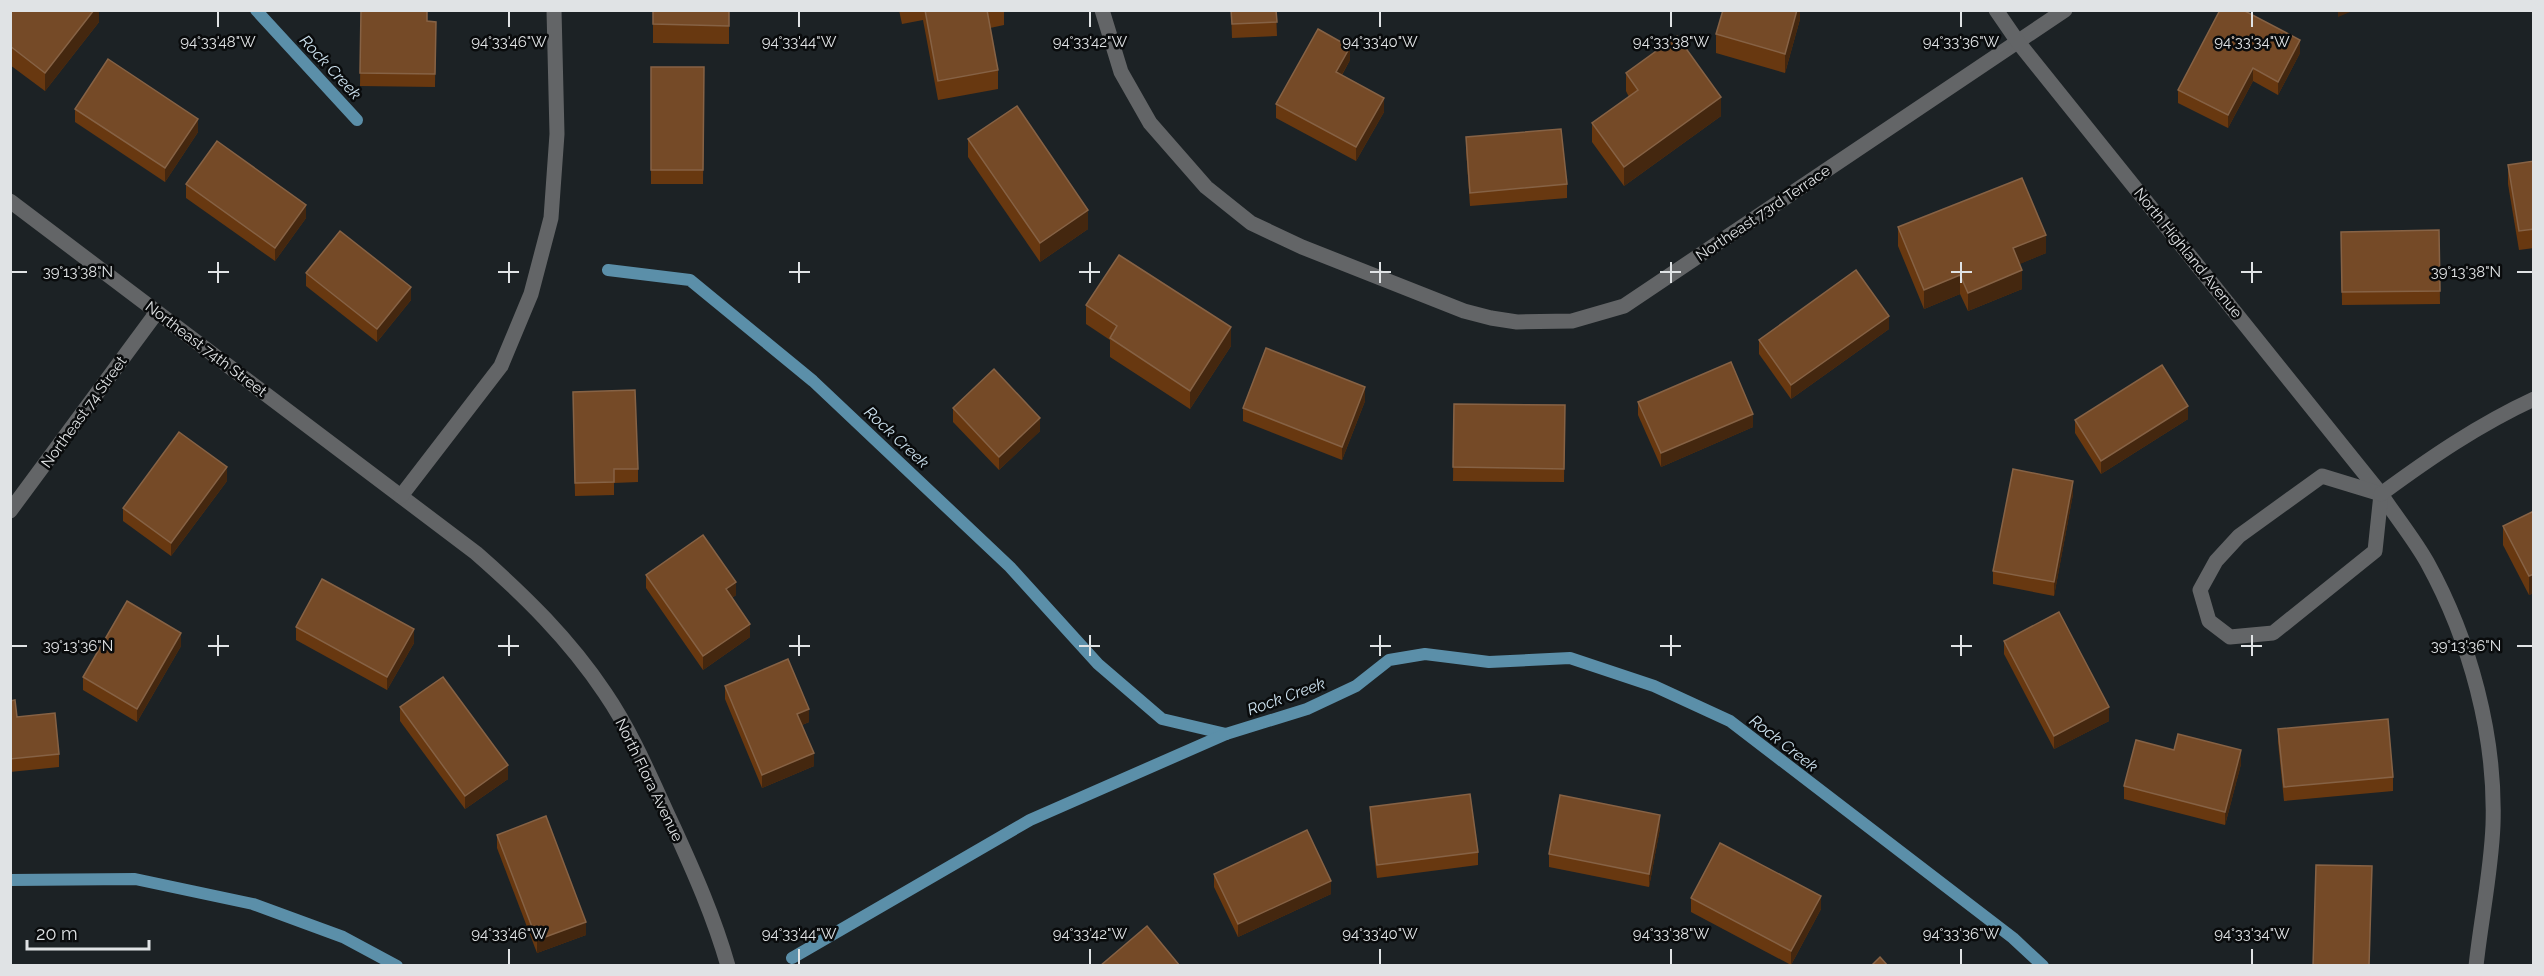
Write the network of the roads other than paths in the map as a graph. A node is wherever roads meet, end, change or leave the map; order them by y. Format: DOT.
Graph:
graph roads {
  1 [pos="554,10"];
  2 [pos="1102,10"];
  3 [pos="1996,10"];
  4 [pos="2065,10"];
  5 [pos="2018,42"];
  6 [pos="10,201"];
  7 [pos="158,312"];
  8 [pos="2534,399"];
  9 [pos="2381,494"];
  10 [pos="401,496"];
  11 [pos="10,511"];
  12 [pos="728,966"];
  13 [pos="2476,966"];
  1 -- 10 [label="street"];
  2 -- 5 [label="street, Northeast 73rd Terrace"];
  3 -- 5 [label="street, North Highland Avenue"];
  4 -- 5 [label="street, Northeast 73rd Terrace"];
  5 -- 9 [label="street, North Highland Avenue"];
  6 -- 7 [label="street, Northeast 74th Street"];
  7 -- 10 [label="street, Northeast 74th Street"];
  7 -- 11 [label="street, Northeast 74 Street"];
  8 -- 9 [label="street"];
  9 -- 9 [label="street"];
  9 -- 13 [label="street, North Highland Avenue"];
  10 -- 12 [label="street, North Flora Avenue"];
}
